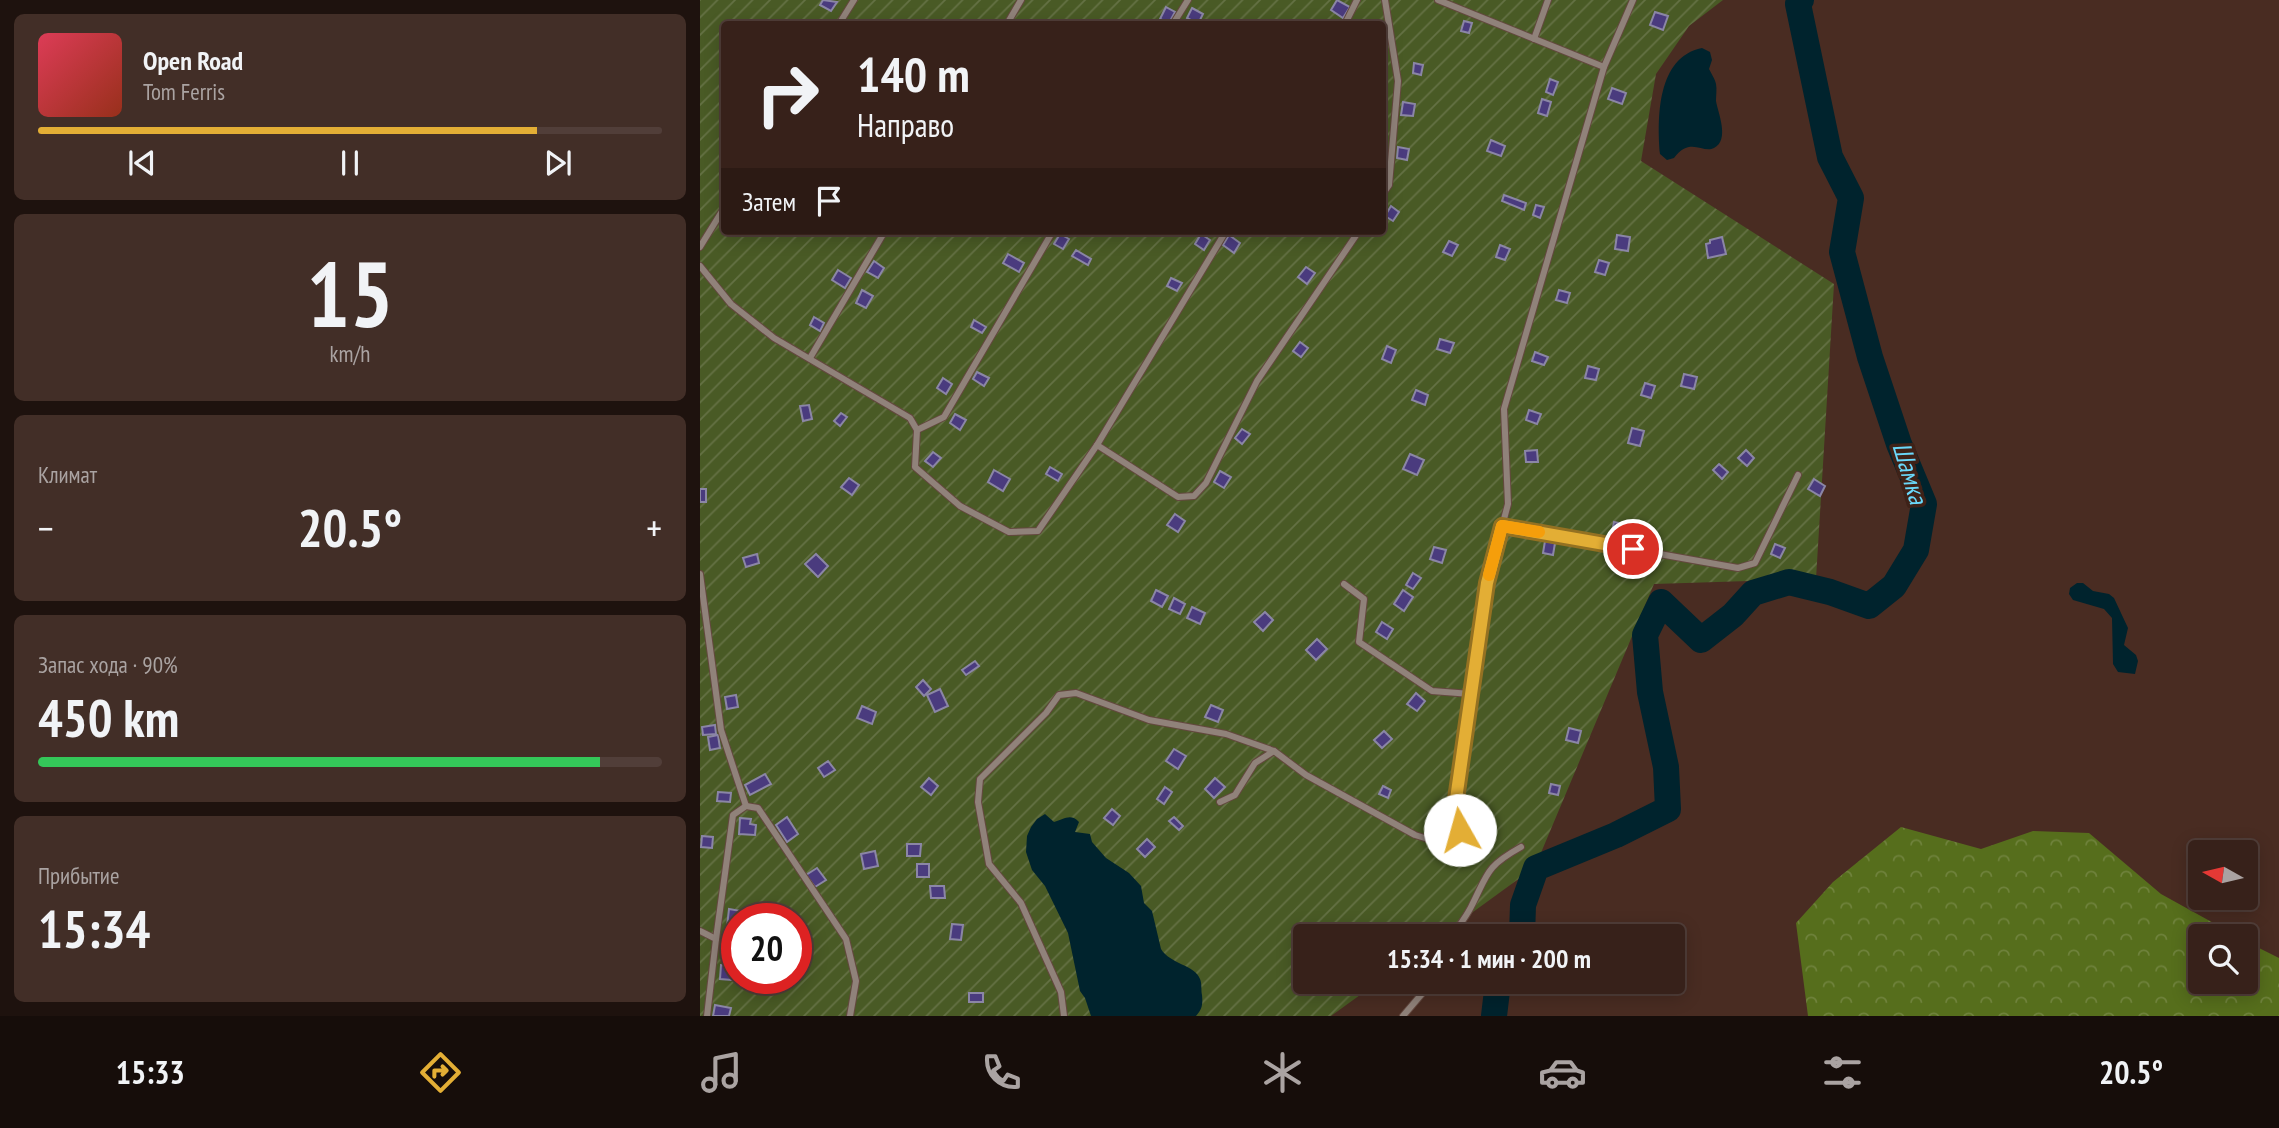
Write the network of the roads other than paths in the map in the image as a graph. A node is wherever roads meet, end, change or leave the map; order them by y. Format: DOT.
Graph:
graph roads {
  1 [pos="854,0"];
  2 [pos="1021,0"];
  3 [pos="1188,0"];
  4 [pos="1357,0"];
  5 [pos="1385,0"];
  6 [pos="1438,0"];
  7 [pos="1548,0"];
  8 [pos="1633,0"];
  9 [pos="840,21"];
  10 [pos="1009,21"];
  11 [pos="1175,21"];
  12 [pos="1346,21"];
  13 [pos="1534,39"];
  14 [pos="1604,66"];
  15 [pos="1386,189"];
  16 [pos="721,213"];
  17 [pos="883,235"];
  18 [pos="1051,235"];
  19 [pos="1224,235"];
  20 [pos="1356,235"];
  21 [pos="700,247"];
  22 [pos="700,266"];
  23 [pos="810,358"];
  24 [pos="917,430"];
  25 [pos="1097,445"];
  26 [pos="1798,475"];
  27 [pos="1502,526"];
  28 [pos="700,574"];
  29 [pos="1344,584"];
  30 [pos="1471,694"];
  31 [pos="1274,751"];
  32 [pos="1220,802"];
  33 [pos="746,806"];
  34 [pos="1521,847"];
  35 [pos="1460,924"];
  36 [pos="700,931"];
  37 [pos="716,939"];
  38 [pos="1422,994"];
  39 [pos="706,1016"];
  40 [pos="850,1016"];
  41 [pos="1064,1016"];
  42 [pos="1403,1016"];
  1 -- 9 [label="lane"];
  2 -- 10 [label="lane"];
  3 -- 11 [label="lane"];
  4 -- 12 [label="lane"];
  5 -- 15 [label="lane"];
  6 -- 13 [label="lane"];
  7 -- 13 [label="lane"];
  8 -- 14 [label="lane"];
  13 -- 14 [label="lane"];
  14 -- 27 [label="lane"];
  16 -- 21 [label="lane"];
  17 -- 23 [label="lane"];
  18 -- 24 [label="lane"];
  19 -- 25 [label="lane"];
  20 -- 25 [label="lane"];
  22 -- 23 [label="lane"];
  23 -- 24 [label="lane"];
  24 -- 25 [label="lane"];
  26 -- 27 [label="lane"];
  27 -- 30 [label="lane"];
  28 -- 33 [label="lane"];
  29 -- 30 [label="lane"];
  30 -- 31 [label="lane"];
  31 -- 32 [label="lane"];
  31 -- 41 [label="lane"];
  33 -- 37 [label="lane"];
  33 -- 40 [label="lane"];
  34 -- 35 [label="lane"];
  36 -- 37 [label="lane"];
  37 -- 39 [label="lane"];
  38 -- 42 [label="lane"];
}
